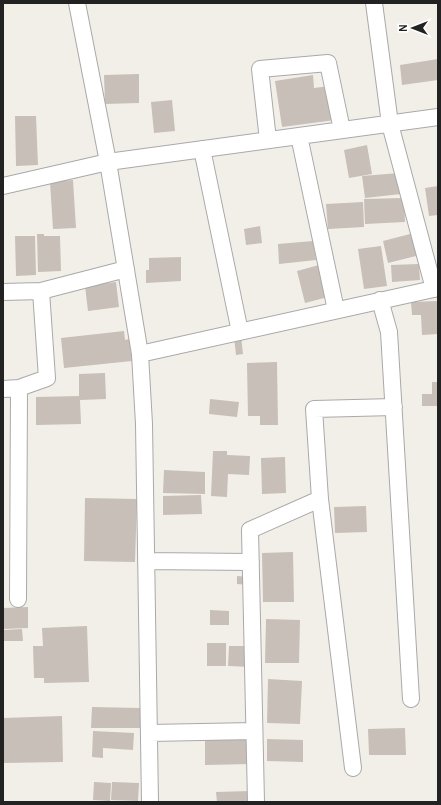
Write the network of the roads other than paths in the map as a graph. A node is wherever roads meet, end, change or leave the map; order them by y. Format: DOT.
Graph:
graph roads {
  1 [pos="77,3"];
  2 [pos="374,3"];
  3 [pos="438,117"];
  4 [pos="390,124"];
  5 [pos="342,130"];
  6 [pos="298,136"];
  7 [pos="268,140"];
  8 [pos="202,149"];
  9 [pos="108,162"];
  10 [pos="3,186"];
  11 [pos="126,269"];
  12 [pos="436,288"];
  13 [pos="41,291"];
  14 [pos="3,292"];
  15 [pos="380,300"];
  16 [pos="336,310"];
  17 [pos="240,332"];
  18 [pos="140,354"];
  19 [pos="11,388"];
  20 [pos="394,407"];
  21 [pos="320,499"];
  22 [pos="146,561"];
  23 [pos="251,562"];
  24 [pos="18,599"];
  25 [pos="411,700"];
  26 [pos="254,731"];
  27 [pos="149,733"];
  28 [pos="353,768"];
  29 [pos="150,802"];
  30 [pos="256,802"];
  1 -- 9 [label="street"];
  2 -- 4 [label="street"];
  3 -- 4 [label="street"];
  4 -- 5 [label="street"];
  4 -- 12 [label="street"];
  5 -- 6 [label="street"];
  5 -- 7 [label="street"];
  6 -- 7 [label="street"];
  6 -- 16 [label="street"];
  7 -- 8 [label="street"];
  8 -- 9 [label="street"];
  8 -- 17 [label="street"];
  9 -- 10 [label="street"];
  9 -- 11 [label="street"];
  11 -- 13 [label="street"];
  11 -- 18 [label="street"];
  12 -- 15 [label="street"];
  13 -- 14 [label="street"];
  13 -- 19 [label="street"];
  15 -- 16 [label="street"];
  15 -- 20 [label="street"];
  16 -- 17 [label="street"];
  17 -- 18 [label="street"];
  18 -- 22 [label="street"];
  19 -- 24 [label="street"];
  20 -- 21 [label="street"];
  20 -- 25 [label="street"];
  21 -- 23 [label="street"];
  21 -- 28 [label="street"];
  22 -- 23 [label="street"];
  22 -- 27 [label="street"];
  23 -- 26 [label="street"];
  26 -- 27 [label="street"];
  26 -- 30 [label="street"];
  27 -- 29 [label="street"];
}
